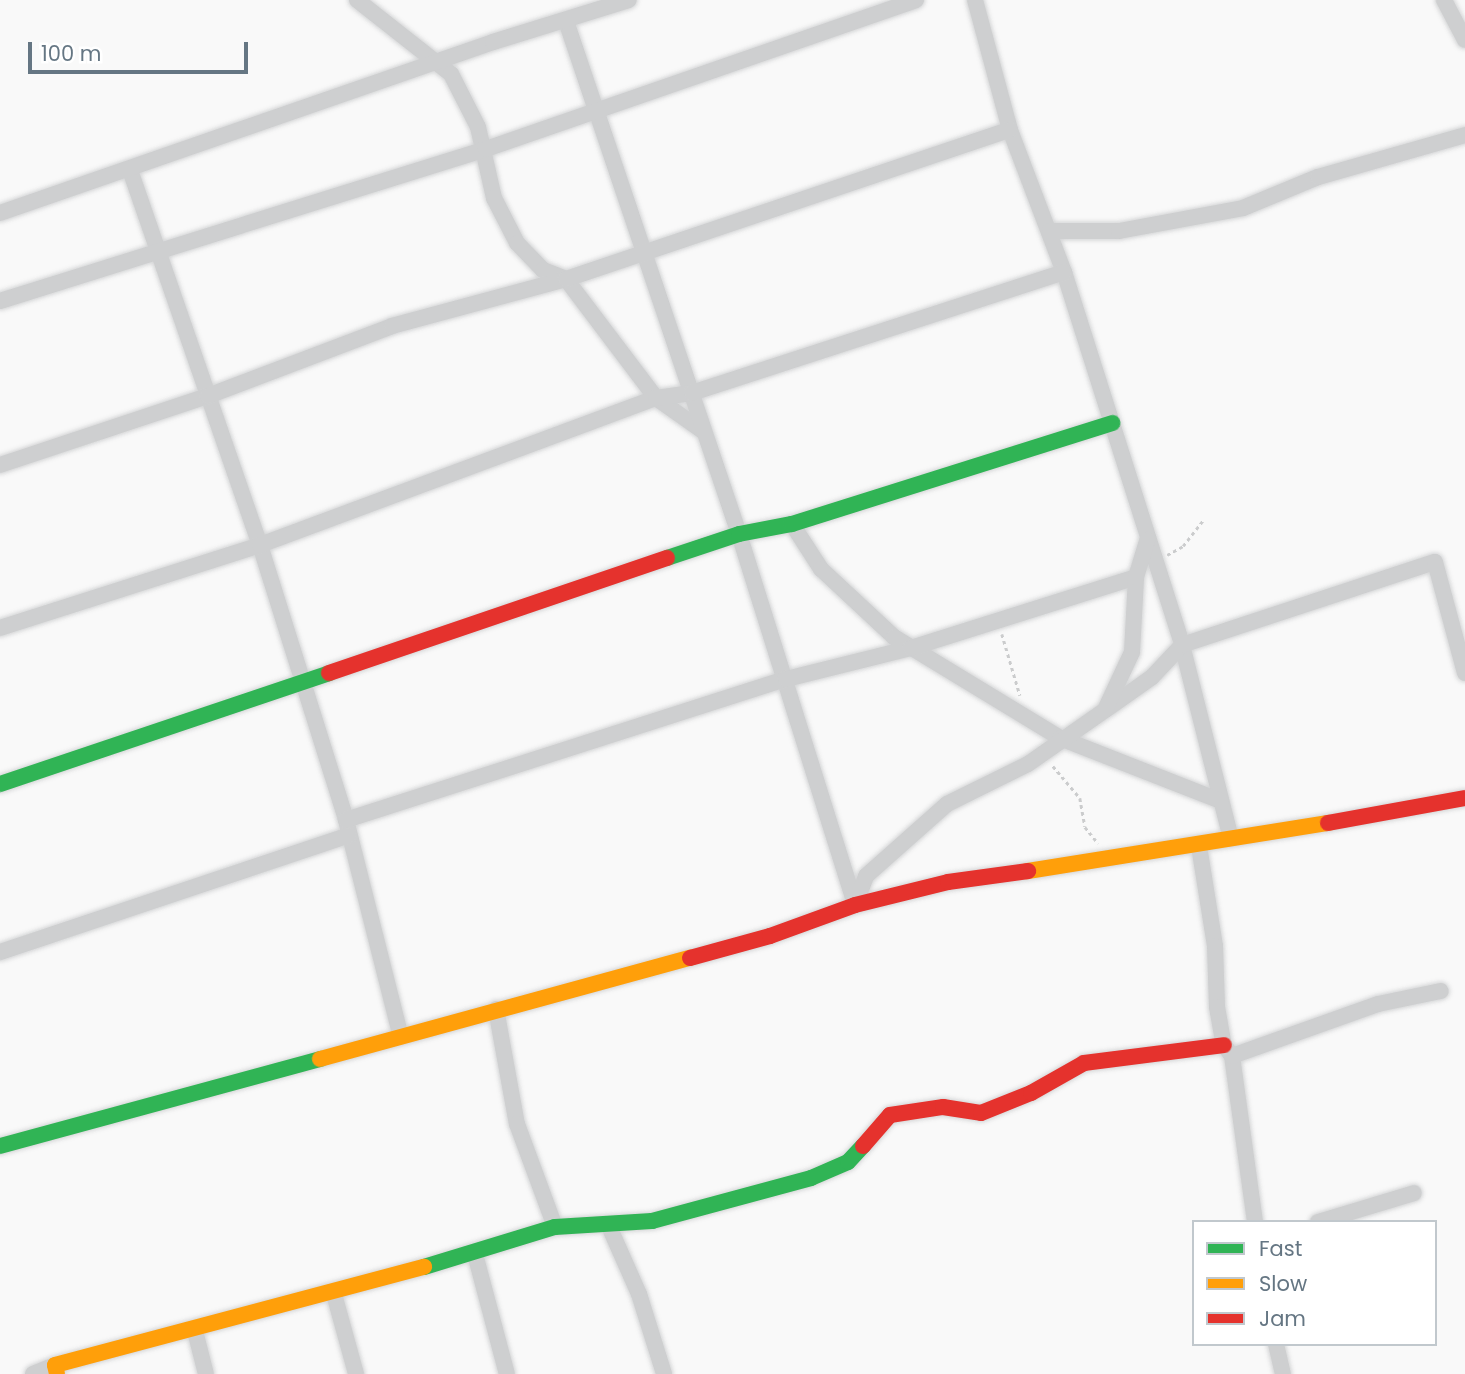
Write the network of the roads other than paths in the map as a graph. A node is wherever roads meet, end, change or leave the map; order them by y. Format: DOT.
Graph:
graph roads {
  1 [pos="357,0"];
  2 [pos="629,0"];
  3 [pos="916,0"];
  4 [pos="975,0"];
  5 [pos="1444,0"];
  6 [pos="566,21"];
  7 [pos="1465,40"];
  8 [pos="436,63"];
  9 [pos="598,107"];
  10 [pos="1010,130"];
  11 [pos="1465,135"];
  12 [pos="486,149"];
  13 [pos="130,170"];
  14 [pos="0,213"];
  15 [pos="1050,231"];
  16 [pos="156,249"];
  17 [pos="646,253"];
  18 [pos="1064,272"];
  19 [pos="566,279"];
  20 [pos="0,300"];
  21 [pos="692,393"];
  22 [pos="208,396"];
  23 [pos="656,398"];
  24 [pos="1112,423"];
  25 [pos="704,432"];
  26 [pos="0,465"];
  27 [pos="792,524"];
  28 [pos="739,534"];
  29 [pos="1147,540"];
  30 [pos="260,545"];
  31 [pos="1136,577"];
  32 [pos="0,628"];
  33 [pos="1182,645"];
  34 [pos="911,648"];
  35 [pos="1465,673"];
  36 [pos="302,679"];
  37 [pos="786,680"];
  38 [pos="1105,710"];
  39 [pos="1060,738"];
  40 [pos="0,784"];
  41 [pos="1465,798"];
  42 [pos="1221,801"];
  43 [pos="348,827"];
  44 [pos="1231,838"];
  45 [pos="1199,846"];
  46 [pos="855,905"];
  47 [pos="0,952"];
  48 [pos="1441,991"];
  49 [pos="496,1009"];
  50 [pos="400,1034"];
  51 [pos="1228,1050"];
  52 [pos="0,1146"];
  53 [pos="1414,1193"];
  54 [pos="1255,1220"];
  55 [pos="1325,1220"];
  56 [pos="608,1224"];
  57 [pos="555,1227"];
  58 [pos="475,1254"];
  59 [pos="334,1294"];
  60 [pos="195,1331"];
  61 [pos="1276,1346"];
  62 [pos="56,1370"];
  63 [pos="33,1374"];
  64 [pos="206,1374"];
  65 [pos="356,1374"];
  66 [pos="507,1374"];
  67 [pos="664,1374"];
  68 [pos="1283,1374"];
  1 -- 8 [label="street"];
  2 -- 6 [label="street"];
  3 -- 9 [label="street"];
  4 -- 10 [label="street"];
  5 -- 7 [label="street"];
  6 -- 8 [label="street"];
  6 -- 9 [label="street"];
  8 -- 12 [label="street"];
  8 -- 13 [label="street"];
  9 -- 12 [label="street"];
  9 -- 17 [label="street"];
  10 -- 15 [label="street"];
  10 -- 17 [label="street"];
  11 -- 15 [label="street"];
  12 -- 16 [label="street"];
  12 -- 19 [label="street"];
  13 -- 14 [label="street"];
  13 -- 16 [label="street"];
  15 -- 18 [label="street"];
  16 -- 20 [label="street"];
  16 -- 22 [label="street"];
  17 -- 19 [label="street"];
  17 -- 21 [label="street"];
  18 -- 21 [label="street"];
  18 -- 24 [label="street"];
  19 -- 22 [label="street"];
  19 -- 23 [label="street"];
  21 -- 23 [label="street"];
  21 -- 25 [label="street"];
  22 -- 26 [label="street"];
  22 -- 30 [label="street"];
  23 -- 25 [label="street"];
  23 -- 30 [label="street"];
  24 -- 27 [label="street"];
  24 -- 29 [label="street"];
  25 -- 28 [label="street"];
  27 -- 28 [label="street"];
  27 -- 34 [label="street"];
  28 -- 36 [label="street"];
  28 -- 37 [label="street"];
  29 -- 31 [label="street"];
  29 -- 33 [label="street"];
  30 -- 32 [label="street"];
  30 -- 36 [label="street"];
  31 -- 34 [label="street"];
  31 -- 38 [label="street"];
  33 -- 35 [label="street"];
  33 -- 38 [label="street"];
  33 -- 42 [label="street"];
  34 -- 37 [label="street"];
  34 -- 39 [label="street"];
  36 -- 40 [label="street"];
  36 -- 43 [label="street"];
  37 -- 43 [label="street"];
  37 -- 46 [label="street"];
  38 -- 39 [label="street"];
  39 -- 42 [label="street"];
  39 -- 46 [label="street"];
  41 -- 44 [label="street"];
  42 -- 44 [label="street"];
  43 -- 47 [label="street"];
  43 -- 50 [label="street"];
  44 -- 45 [label="street"];
  45 -- 46 [label="street"];
  45 -- 51 [label="street"];
  46 -- 49 [label="street"];
  48 -- 51 [label="street"];
  49 -- 50 [label="street"];
  49 -- 57 [label="street"];
  50 -- 52 [label="street"];
  51 -- 54 [label="street"];
  51 -- 56 [label="street"];
  53 -- 55 [label="street"];
  56 -- 57 [label="street"];
  56 -- 67 [label="street"];
  57 -- 58 [label="street"];
  58 -- 59 [label="street"];
  58 -- 66 [label="street"];
  59 -- 60 [label="street"];
  59 -- 65 [label="street"];
  60 -- 62 [label="street"];
  60 -- 64 [label="street"];
  61 -- 68 [label="street"];
  62 -- 63 [label="street"];
}
